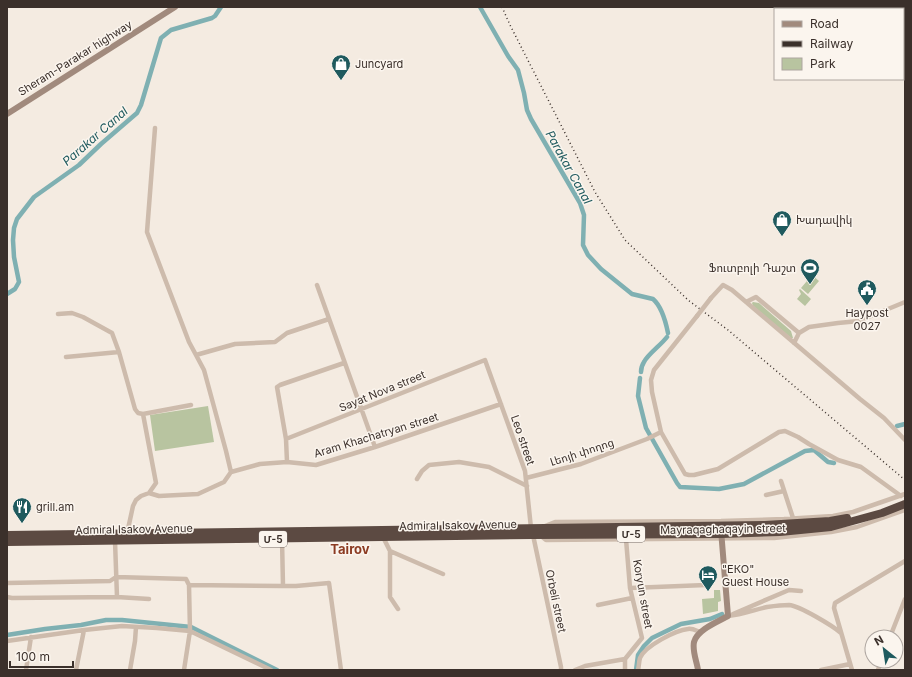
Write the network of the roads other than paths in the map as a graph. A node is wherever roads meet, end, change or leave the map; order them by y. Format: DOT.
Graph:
graph roads {
  1 [pos="174,7"];
  2 [pos="7,114"];
  3 [pos="155,128"];
  4 [pos="317,285"];
  5 [pos="746,302"];
  6 [pos="905,302"];
  7 [pos="58,314"];
  8 [pos="329,319"];
  9 [pos="799,333"];
  10 [pos="794,343"];
  11 [pos="119,352"];
  12 [pos="196,354"];
  13 [pos="66,357"];
  14 [pos="485,360"];
  15 [pos="344,363"];
  16 [pos="501,404"];
  17 [pos="191,405"];
  18 [pos="361,409"];
  19 [pos="143,414"];
  20 [pos="661,432"];
  21 [pos="286,439"];
  22 [pos="905,440"];
  23 [pos="375,447"];
  24 [pos="287,462"];
  25 [pos="231,472"];
  26 [pos="526,478"];
  27 [pos="417,479"];
  28 [pos="781,481"];
  29 [pos="527,486"];
  30 [pos="784,491"];
  31 [pos="149,493"];
  32 [pos="766,495"];
  33 [pos="904,496"];
  34 [pos="905,504"];
  35 [pos="905,510"];
  36 [pos="794,521"];
  37 [pos="721,530"];
  38 [pos="536,532"];
  39 [pos="128,534"];
  40 [pos="7,535"];
  41 [pos="383,537"];
  42 [pos="282,539"];
  43 [pos="626,539"];
  44 [pos="115,541"];
  45 [pos="7,542"];
  46 [pos="390,551"];
  47 [pos="905,561"];
  48 [pos="443,574"];
  49 [pos="116,577"];
  50 [pos="7,583"];
  51 [pos="189,585"];
  52 [pos="706,585"];
  53 [pos="283,586"];
  54 [pos="630,588"];
  55 [pos="801,592"];
  56 [pos="7,597"];
  57 [pos="117,598"];
  58 [pos="632,598"];
  59 [pos="149,599"];
  60 [pos="905,599"];
  61 [pos="598,605"];
  62 [pos="398,609"];
  63 [pos="728,616"];
  64 [pos="136,627"];
  65 [pos="893,629"];
  66 [pos="84,630"];
  67 [pos="190,631"];
  68 [pos="700,632"];
  69 [pos="842,633"];
  70 [pos="32,637"];
  71 [pos="7,641"];
  72 [pos="625,660"];
  73 [pos="850,664"];
  74 [pos="26,670"];
  75 [pos="76,670"];
  76 [pos="130,670"];
  77 [pos="184,670"];
  78 [pos="271,670"];
  79 [pos="341,670"];
  80 [pos="561,670"];
  81 [pos="575,670"];
  82 [pos="625,670"];
  83 [pos="638,670"];
  84 [pos="698,670"];
  85 [pos="821,670"];
  86 [pos="852,670"];
  1 -- 2 [label="street, Sheram-Parakar highway"];
  3 -- 12 [label="street"];
  4 -- 8 [label="street"];
  5 -- 9 [label="street"];
  5 -- 10 [label="street"];
  5 -- 20 [label="street, bridge"];
  6 -- 9 [label="street"];
  7 -- 11 [label="street"];
  8 -- 12 [label="street"];
  8 -- 15 [label="street"];
  9 -- 10 [label="street"];
  10 -- 22 [label="street"];
  11 -- 13 [label="street"];
  11 -- 19 [label="street"];
  12 -- 25 [label="street"];
  14 -- 16 [label="street, Leo street"];
  14 -- 18 [label="street, Sayat Nova street"];
  15 -- 18 [label="street"];
  15 -- 21 [label="street"];
  16 -- 23 [label="street, Aram Khachatryan street"];
  16 -- 26 [label="street, Leo street"];
  17 -- 19 [label="street"];
  18 -- 21 [label="street, Sayat Nova street"];
  18 -- 23 [label="street"];
  19 -- 31 [label="street"];
  20 -- 26 [label="street, Լեոյի փողոց"];
  20 -- 33 [label="street"];
  21 -- 24 [label="street"];
  23 -- 24 [label="street, Aram Khachatryan street"];
  24 -- 25 [label="street, Aram Khachatryan street"];
  25 -- 31 [label="street"];
  26 -- 29 [label="street, Leo street"];
  27 -- 29 [label="street"];
  28 -- 30 [label="street"];
  29 -- 38 [label="street, Leo street"];
  30 -- 32 [label="street"];
  30 -- 36 [label="street"];
  31 -- 39 [label="street"];
  33 -- 36 [label="highway, Admiral Isakov Avenue / Մ-5"];
  34 -- 37 [label="highway, Admiral Isakov Avenue / Մ-5"];
  35 -- 37 [label="street, Mayraqaghaqayin street"];
  36 -- 37 [label="highway, Admiral Isakov Avenue / Մ-5"];
  37 -- 38 [label="highway, Admiral Isakov Avenue / Մ-5"];
  37 -- 38 [label="street"];
  37 -- 43 [label="street, Mayraqaghaqayin street"];
  37 -- 63 [label="street"];
  38 -- 39 [label="highway, Admiral Isakov Avenue / Մ-5"];
  38 -- 41 [label="highway, Admiral Isakov Avenue / Մ-5"];
  38 -- 43 [label="street, Mayraqaghaqayin street"];
  38 -- 80 [label="street, Orbeli street"];
  39 -- 40 [label="highway, Admiral Isakov Avenue / Մ-5"];
  41 -- 42 [label="highway, Admiral Isakov Avenue / Մ-5"];
  41 -- 46 [label="street"];
  42 -- 44 [label="highway, Admiral Isakov Avenue / Մ-5"];
  42 -- 53 [label="street"];
  43 -- 54 [label="street, Koryun street"];
  44 -- 45 [label="highway, Admiral Isakov Avenue / Մ-5"];
  44 -- 49 [label="street"];
  46 -- 48 [label="street"];
  46 -- 62 [label="street"];
  47 -- 69 [label="street"];
  49 -- 50 [label="street"];
  49 -- 51 [label="street"];
  49 -- 57 [label="street"];
  51 -- 53 [label="street"];
  51 -- 67 [label="street"];
  52 -- 54 [label="street"];
  53 -- 79 [label="street"];
  54 -- 58 [label="street, Koryun street"];
  55 -- 63 [label="street"];
  56 -- 57 [label="street"];
  57 -- 59 [label="street"];
  58 -- 61 [label="street"];
  58 -- 72 [label="street, Koryun street"];
  60 -- 65 [label="street"];
  63 -- 68 [label="street"];
  63 -- 69 [label="street"];
  64 -- 66 [label="street"];
  64 -- 67 [label="street"];
  64 -- 76 [label="street"];
  66 -- 70 [label="street"];
  66 -- 75 [label="street"];
  67 -- 77 [label="street"];
  67 -- 78 [label="street"];
  68 -- 83 [label="street"];
  68 -- 84 [label="street"];
  69 -- 73 [label="street"];
  70 -- 71 [label="street"];
  70 -- 74 [label="street"];
  72 -- 81 [label="street"];
  72 -- 82 [label="street"];
  73 -- 85 [label="street"];
  73 -- 86 [label="street"];
}
